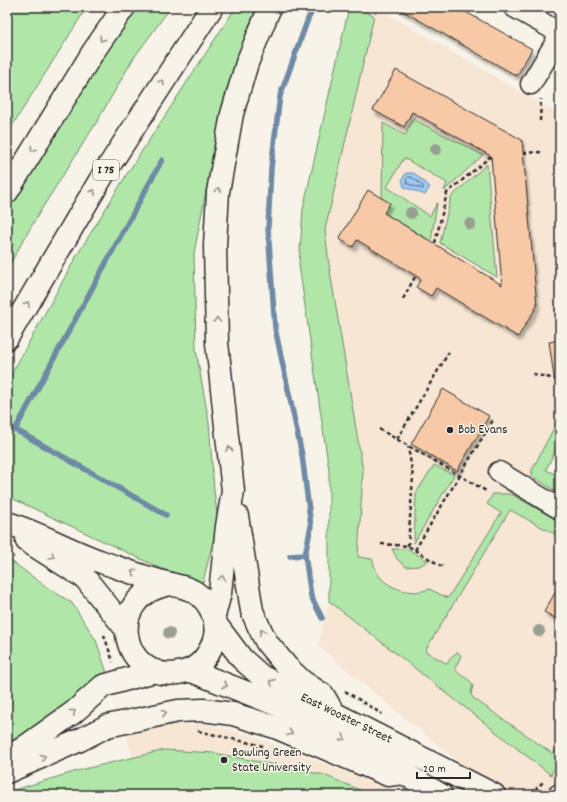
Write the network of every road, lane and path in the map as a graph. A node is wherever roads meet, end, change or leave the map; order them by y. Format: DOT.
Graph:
graph roads {
  1 [pos="124,7"];
  2 [pos="212,7"];
  3 [pos="270,7"];
  4 [pos="514,7"];
  5 [pos="560,34"];
  6 [pos="536,91"];
  7 [pos="540,121"];
  8 [pos="541,152"];
  9 [pos="523,153"];
  10 [pos="491,156"];
  11 [pos="7,192"];
  12 [pos="435,244"];
  13 [pos="416,275"];
  14 [pos="403,299"];
  15 [pos="7,338"];
  16 [pos="448,352"];
  17 [pos="533,374"];
  18 [pos="560,380"];
  19 [pos="493,420"];
  20 [pos="379,429"];
  21 [pos="396,439"];
  22 [pos="408,446"];
  23 [pos="499,472"];
  24 [pos="459,475"];
  25 [pos="234,491"];
  26 [pos="488,492"];
  27 [pos="560,509"];
  28 [pos="7,523"];
  29 [pos="7,528"];
  30 [pos="381,544"];
  31 [pos="408,546"];
  32 [pos="415,550"];
  33 [pos="7,553"];
  34 [pos="20,560"];
  35 [pos="443,567"];
  36 [pos="171,584"];
  37 [pos="214,619"];
  38 [pos="126,629"];
  39 [pos="102,630"];
  40 [pos="115,667"];
  41 [pos="189,670"];
  42 [pos="155,671"];
  43 [pos="333,712"];
  44 [pos="193,730"];
  45 [pos="265,746"];
  46 [pos="7,758"];
  47 [pos="7,772"];
  48 [pos="404,773"];
  49 [pos="546,780"];
  50 [pos="441,795"];
  51 [pos="494,795"];
  52 [pos="530,795"];
  1 -- 11 [label="main road, one-way"];
  15 -- 2 [label="main road, I 75, one-way"];
  25 -- 3 [label="main road, one-way"];
  4 -- 5 [label="lane"];
  5 -- 6 [label="lane"];
  6 -- 7 [label="path"];
  8 -- 9 [label="path"];
  10 -- 12 [label="path"];
  13 -- 14 [label="path"];
  16 -- 21 [label="path"];
  17 -- 18 [label="path"];
  19 -- 24 [label="path"];
  20 -- 21 [label="path"];
  21 -- 22 [label="path"];
  22 -- 24 [label="path"];
  22 -- 31 [label="path"];
  23 -- 27 [label="lane"];
  24 -- 26 [label="path"];
  24 -- 32 [label="path"];
  37 -- 25 [label="main road, one-way"];
  43 -- 25 [label="main road, one-way"];
  36 -- 28 [label="main road, East Wooster Street, one-way"];
  29 -- 38 [label="main road, one-way"];
  30 -- 31 [label="path"];
  31 -- 32 [label="path"];
  32 -- 35 [label="path"];
  33 -- 34 [label="path"];
  36 -- 37 [label="main road, East Wooster Street"];
  36 -- 38 [label="main road"];
  37 -- 41 [label="main road"];
  43 -- 37 [label="main road, East Wooster Street, one-way"];
  38 -- 42 [label="main road"];
  39 -- 40 [label="path"];
  41 -- 42 [label="main road"];
  41 -- 48 [label="main road, East Wooster Street, one-way"];
  46 -- 42 [label="main road, one-way"];
  43 -- 51 [label="main road, East Wooster Street"];
  44 -- 45 [label="path"];
  47 -- 48 [label="main road, one-way"];
  48 -- 50 [label="main road, East Wooster Street"];
  49 -- 52 [label="path"];
}
